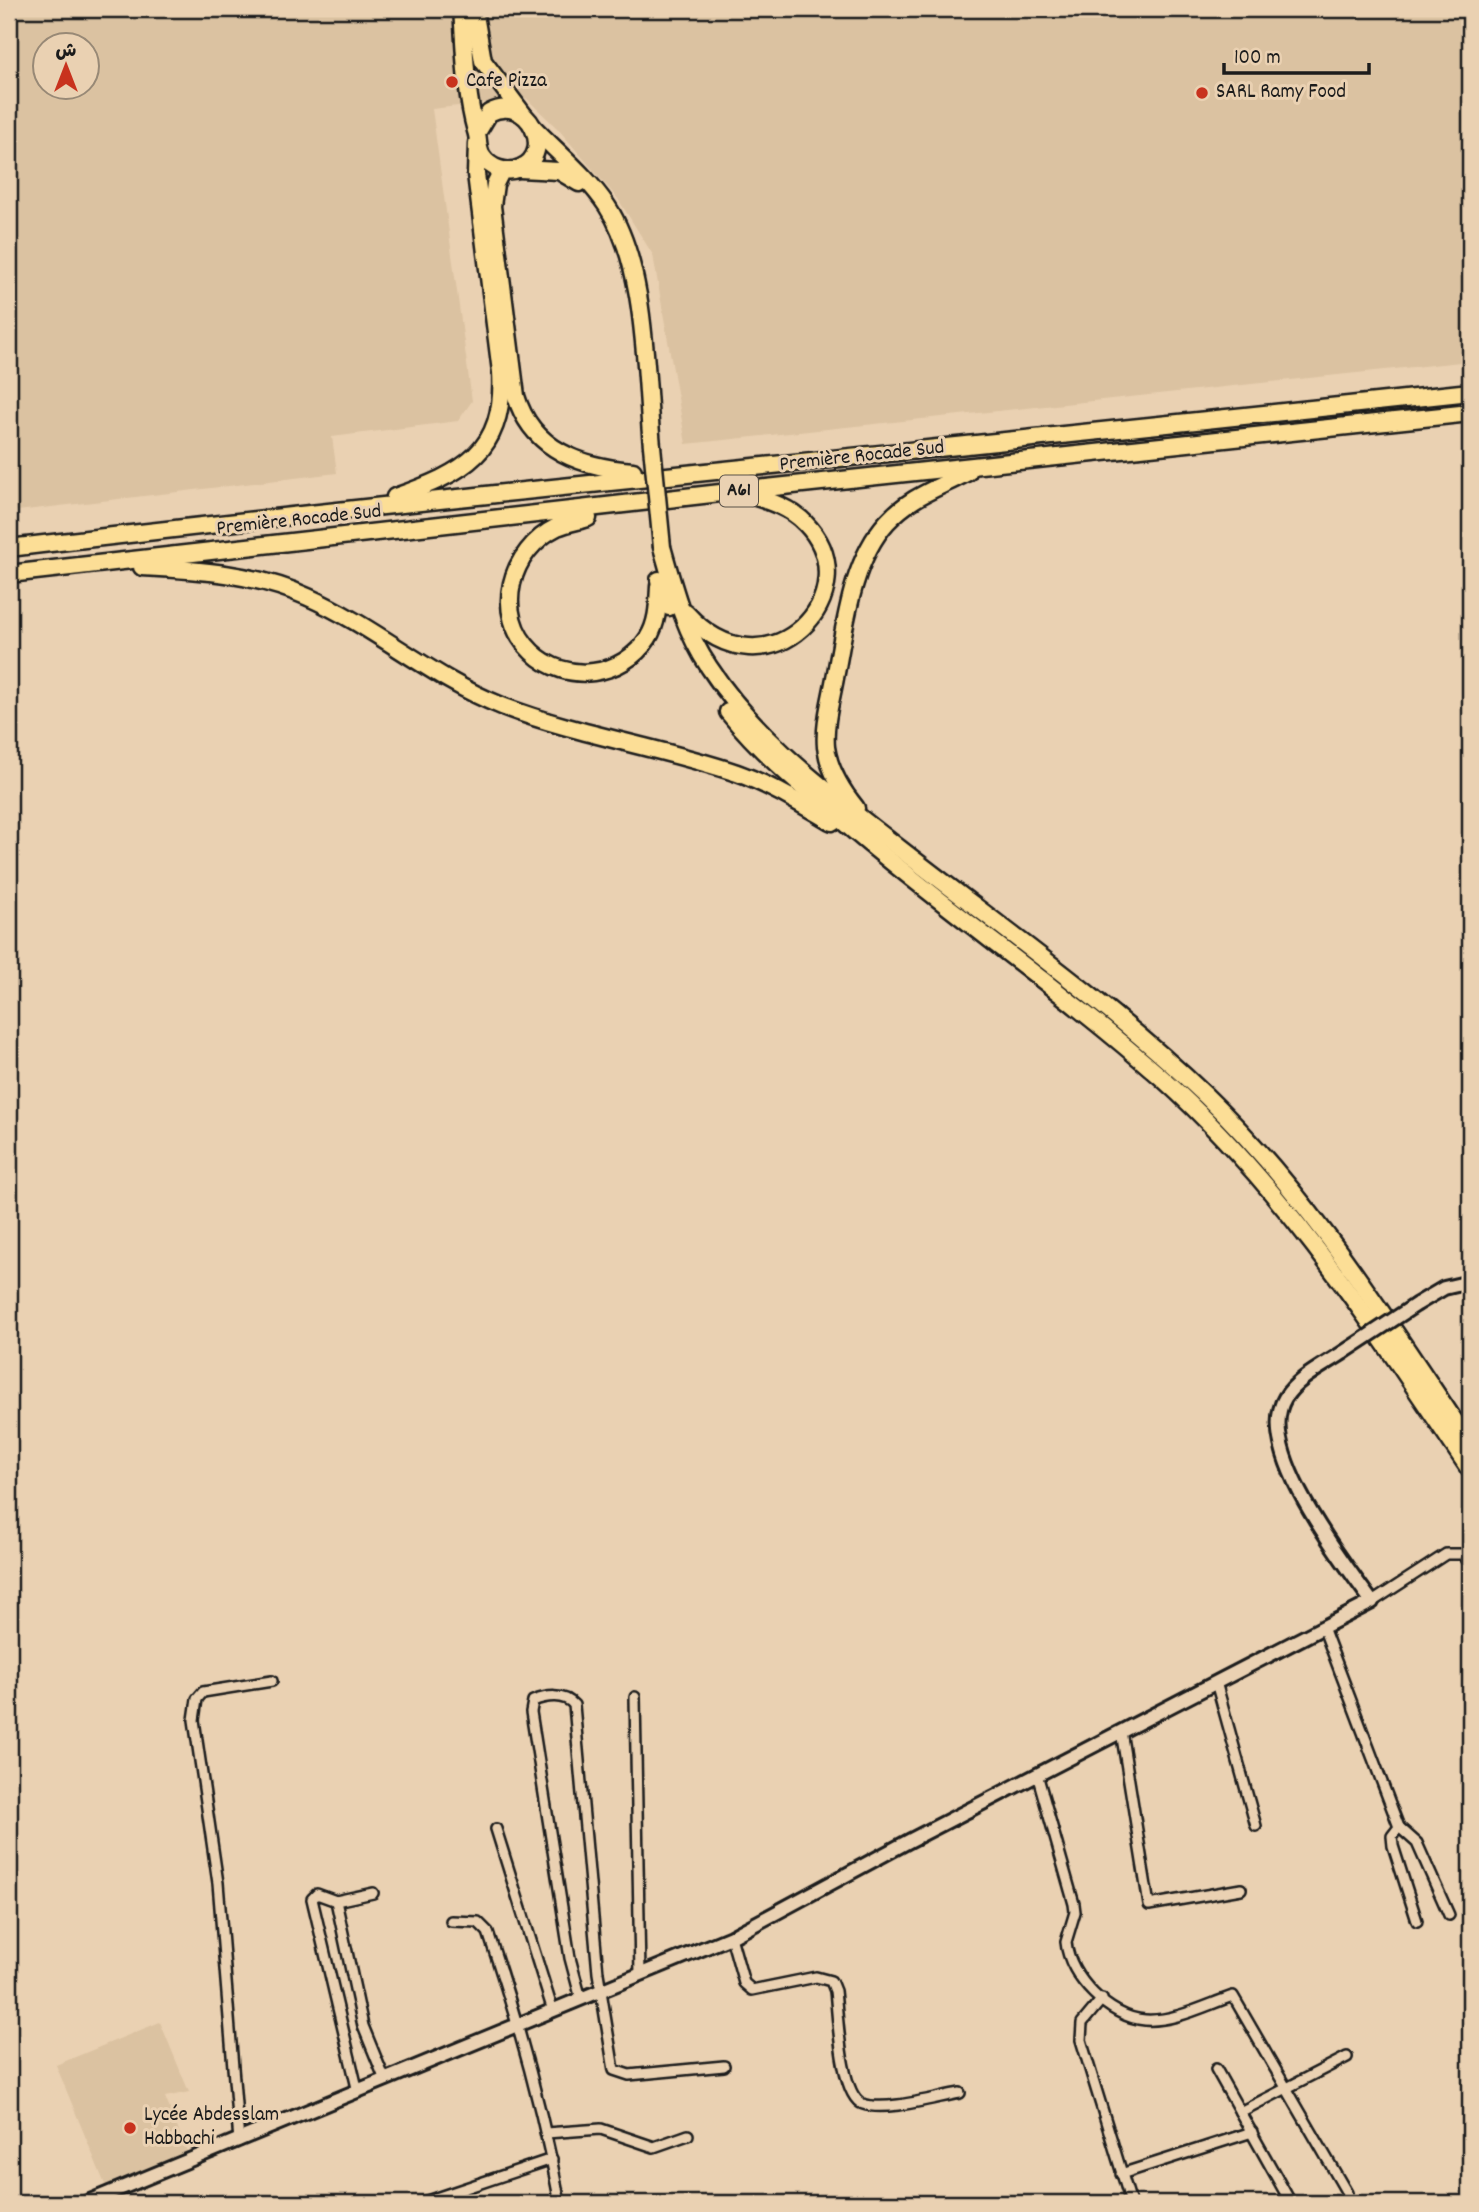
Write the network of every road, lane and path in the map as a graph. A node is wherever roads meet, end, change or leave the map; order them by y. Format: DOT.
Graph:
graph roads {
  1 [pos="462,9"];
  2 [pos="474,9"];
  3 [pos="529,121"];
  4 [pos="477,138"];
  5 [pos="511,169"];
  6 [pos="1470,392"];
  7 [pos="1470,413"];
  8 [pos="648,447"];
  9 [pos="978,466"];
  10 [pos="684,473"];
  11 [pos="738,491"];
  12 [pos="371,505"];
  13 [pos="617,507"];
  14 [pos="659,547"];
  15 [pos="9,548"];
  16 [pos="87,565"];
  17 [pos="9,574"];
  18 [pos="659,580"];
  19 [pos="678,605"];
  20 [pos="869,834"];
  21 [pos="1470,1282"];
  22 [pos="1470,1444"];
  23 [pos="1470,1470"];
  24 [pos="1470,1564"];
  25 [pos="1372,1602"];
  26 [pos="1323,1627"];
  27 [pos="272,1681"];
  28 [pos="1216,1682"];
  29 [pos="635,1697"];
  30 [pos="1121,1731"];
  31 [pos="1037,1774"];
  32 [pos="1256,1826"];
  33 [pos="1399,1827"];
  34 [pos="496,1829"];
  35 [pos="1241,1889"];
  36 [pos="373,1893"];
  37 [pos="336,1901"];
  38 [pos="1449,1915"];
  39 [pos="1417,1920"];
  40 [pos="451,1922"];
  41 [pos="731,1937"];
  42 [pos="640,1975"];
  43 [pos="601,1991"];
  44 [pos="581,1999"];
  45 [pos="1102,1999"];
  46 [pos="553,2011"];
  47 [pos="519,2025"];
  48 [pos="1347,2057"];
  49 [pos="724,2066"];
  50 [pos="1216,2069"];
  51 [pos="385,2080"];
  52 [pos="1287,2088"];
  53 [pos="358,2092"];
  54 [pos="960,2093"];
  55 [pos="1240,2112"];
  56 [pos="1252,2132"];
  57 [pos="546,2133"];
  58 [pos="688,2135"];
  59 [pos="239,2141"];
  60 [pos="552,2158"];
  61 [pos="1121,2174"];
  62 [pos="1346,2193"];
  63 [pos="102,2201"];
  64 [pos="85,2203"];
  65 [pos="421,2203"];
  66 [pos="560,2203"];
  67 [pos="1131,2203"];
  68 [pos="1291,2203"];
  1 -- 4 [label="highway"];
  2 -- 3 [label="highway"];
  3 -- 4 [label="highway"];
  3 -- 5 [label="highway"];
  3 -- 8 [label="highway"];
  4 -- 5 [label="highway"];
  4 -- 12 [label="highway"];
  5 -- 8 [label="highway"];
  5 -- 10 [label="highway"];
  6 -- 10 [label="highway, Première Rocade Sud / A61"];
  7 -- 9 [label="highway, Première Rocade Sud / A61"];
  8 -- 14 [label="highway, bridge"];
  9 -- 11 [label="highway, Première Rocade Sud / A61"];
  9 -- 20 [label="highway"];
  10 -- 12 [label="highway, Première Rocade Sud / A61"];
  11 -- 13 [label="highway, Première Rocade Sud / A61"];
  11 -- 19 [label="highway"];
  12 -- 15 [label="highway, Première Rocade Sud / A61"];
  13 -- 16 [label="highway, Première Rocade Sud / A61"];
  13 -- 18 [label="highway"];
  14 -- 18 [label="highway"];
  14 -- 19 [label="highway"];
  16 -- 17 [label="highway, Première Rocade Sud / A61"];
  16 -- 20 [label="highway"];
  18 -- 20 [label="highway"];
  19 -- 20 [label="highway"];
  20 -- 22 [label="highway"];
  20 -- 23 [label="highway"];
  21 -- 25 [label="street, bridge"];
  24 -- 25 [label="street"];
  25 -- 26 [label="street"];
  26 -- 28 [label="street"];
  26 -- 33 [label="street"];
  27 -- 59 [label="street"];
  28 -- 30 [label="street"];
  28 -- 32 [label="street"];
  29 -- 42 [label="street"];
  30 -- 31 [label="street"];
  30 -- 35 [label="street"];
  31 -- 41 [label="street"];
  31 -- 45 [label="street"];
  33 -- 38 [label="street"];
  33 -- 39 [label="street"];
  34 -- 46 [label="street"];
  36 -- 37 [label="street"];
  37 -- 51 [label="street"];
  37 -- 53 [label="street"];
  40 -- 47 [label="street"];
  41 -- 42 [label="street"];
  41 -- 54 [label="street"];
  42 -- 43 [label="street"];
  43 -- 44 [label="street"];
  43 -- 44 [label="street"];
  43 -- 49 [label="street"];
  44 -- 46 [label="street"];
  45 -- 52 [label="street"];
  45 -- 61 [label="street"];
  46 -- 47 [label="street"];
  47 -- 51 [label="street"];
  47 -- 57 [label="street"];
  48 -- 52 [label="street"];
  50 -- 55 [label="street"];
  51 -- 53 [label="street"];
  52 -- 55 [label="street"];
  52 -- 62 [label="street"];
  53 -- 59 [label="street"];
  55 -- 56 [label="street"];
  56 -- 61 [label="street"];
  56 -- 68 [label="street"];
  57 -- 58 [label="street"];
  57 -- 60 [label="street"];
  59 -- 63 [label="street"];
  60 -- 65 [label="street"];
  60 -- 66 [label="street"];
  61 -- 67 [label="street"];
  63 -- 64 [label="street"];
}
